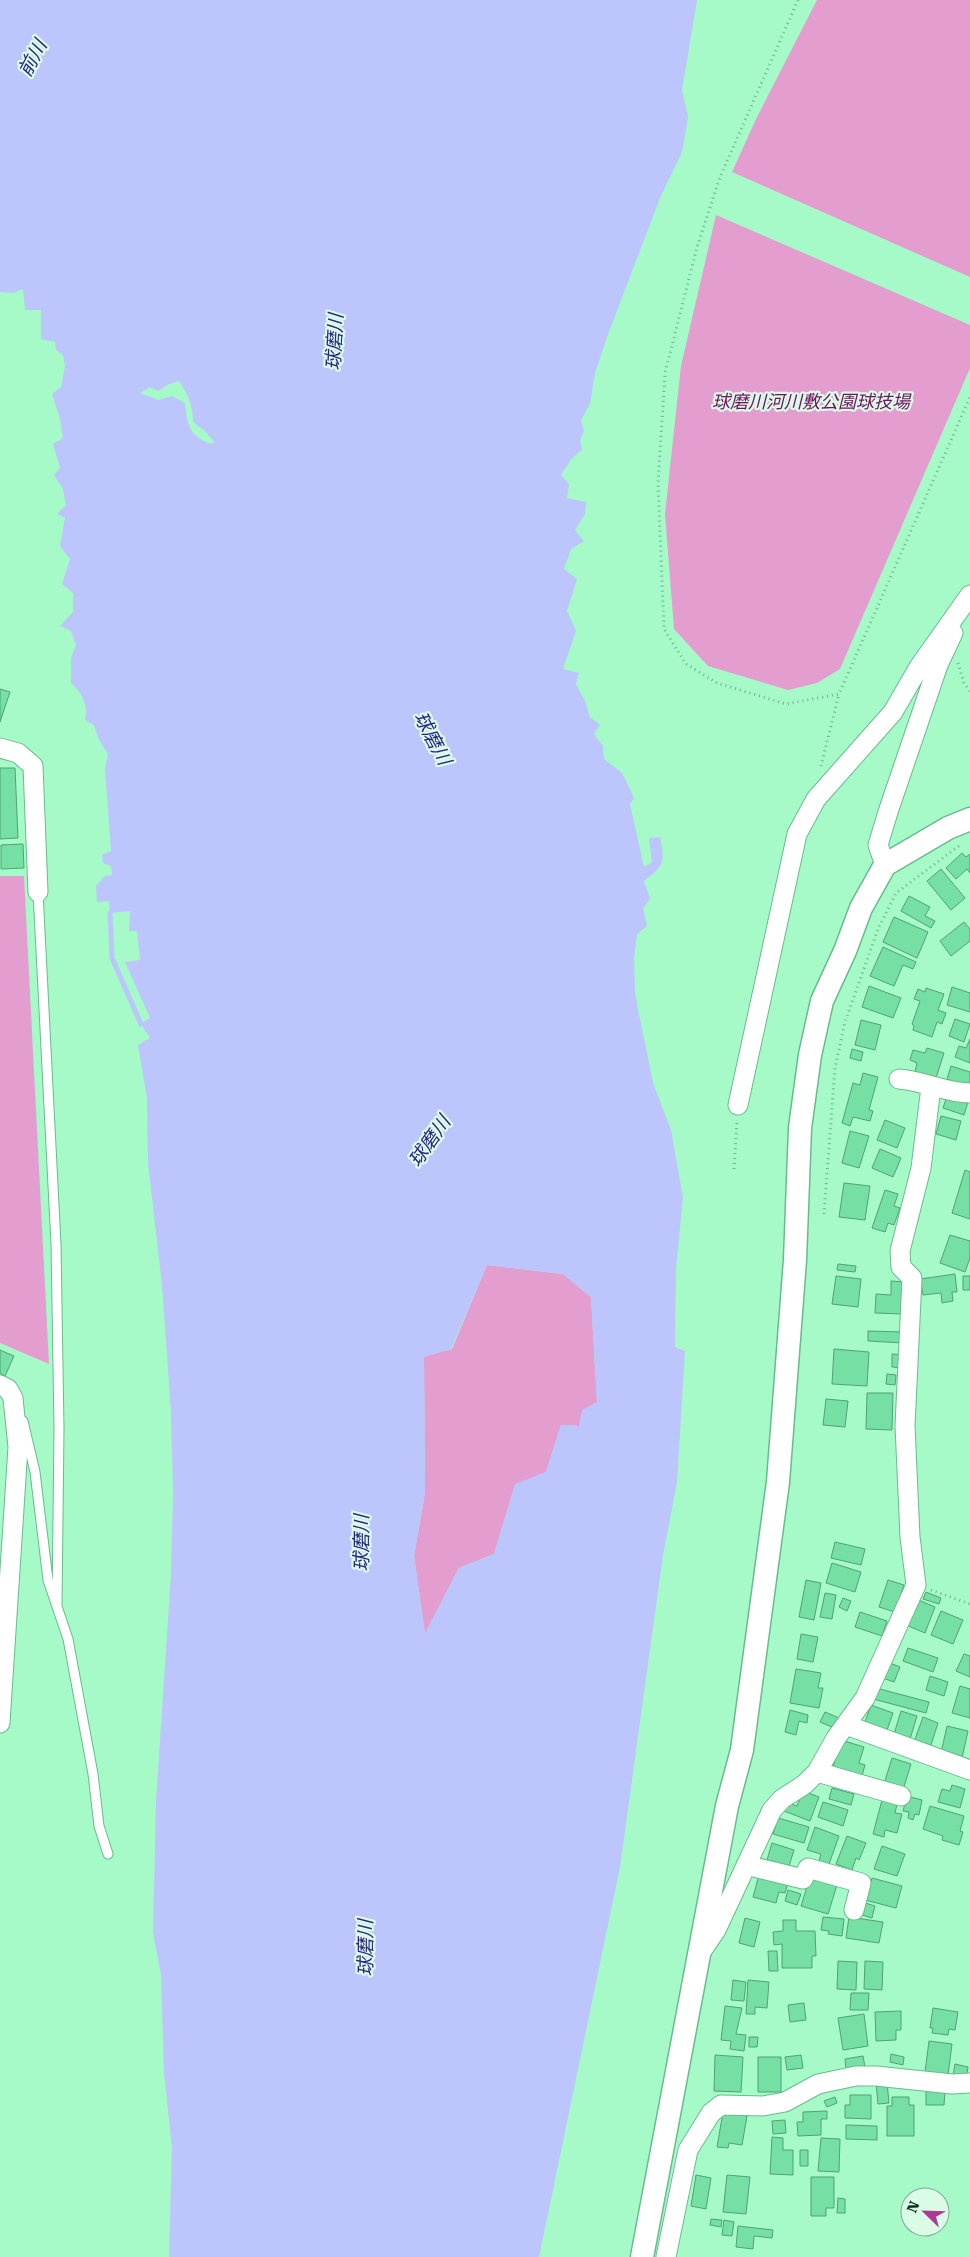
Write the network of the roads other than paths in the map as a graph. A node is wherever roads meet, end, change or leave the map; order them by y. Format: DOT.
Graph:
graph roads {
  1 [pos="970,596"];
  2 [pos="0,748"];
  3 [pos="970,819"];
  4 [pos="885,865"];
  5 [pos="38,892"];
  6 [pos="900,1079"];
  7 [pos="931,1087"];
  8 [pos="970,1094"];
  9 [pos="738,1105"];
  10 [pos="6,1392"];
  11 [pos="56,1606"];
  12 [pos="0,1723"];
  13 [pos="846,1725"];
  14 [pos="970,1770"];
  15 [pos="817,1772"];
  16 [pos="901,1796"];
  17 [pos="108,1854"];
  18 [pos="746,1865"];
  19 [pos="854,1910"];
  20 [pos="701,1952"];
  21 [pos="970,2083"];
  22 [pos="642,2257"];
  23 [pos="666,2257"];
  1 -- 4 [label="street"];
  1 -- 9 [label="street"];
  2 -- 5 [label="street"];
  3 -- 4 [label="street"];
  4 -- 20 [label="street"];
  5 -- 11 [label="lane"];
  6 -- 7 [label="street"];
  7 -- 8 [label="street"];
  7 -- 13 [label="street"];
  10 -- 11 [label="lane"];
  10 -- 12 [label="street"];
  11 -- 17 [label="lane"];
  13 -- 14 [label="street"];
  13 -- 15 [label="street"];
  15 -- 16 [label="street"];
  15 -- 18 [label="street"];
  18 -- 19 [label="street"];
  18 -- 20 [label="street"];
  20 -- 22 [label="street"];
  21 -- 23 [label="street"];
}
